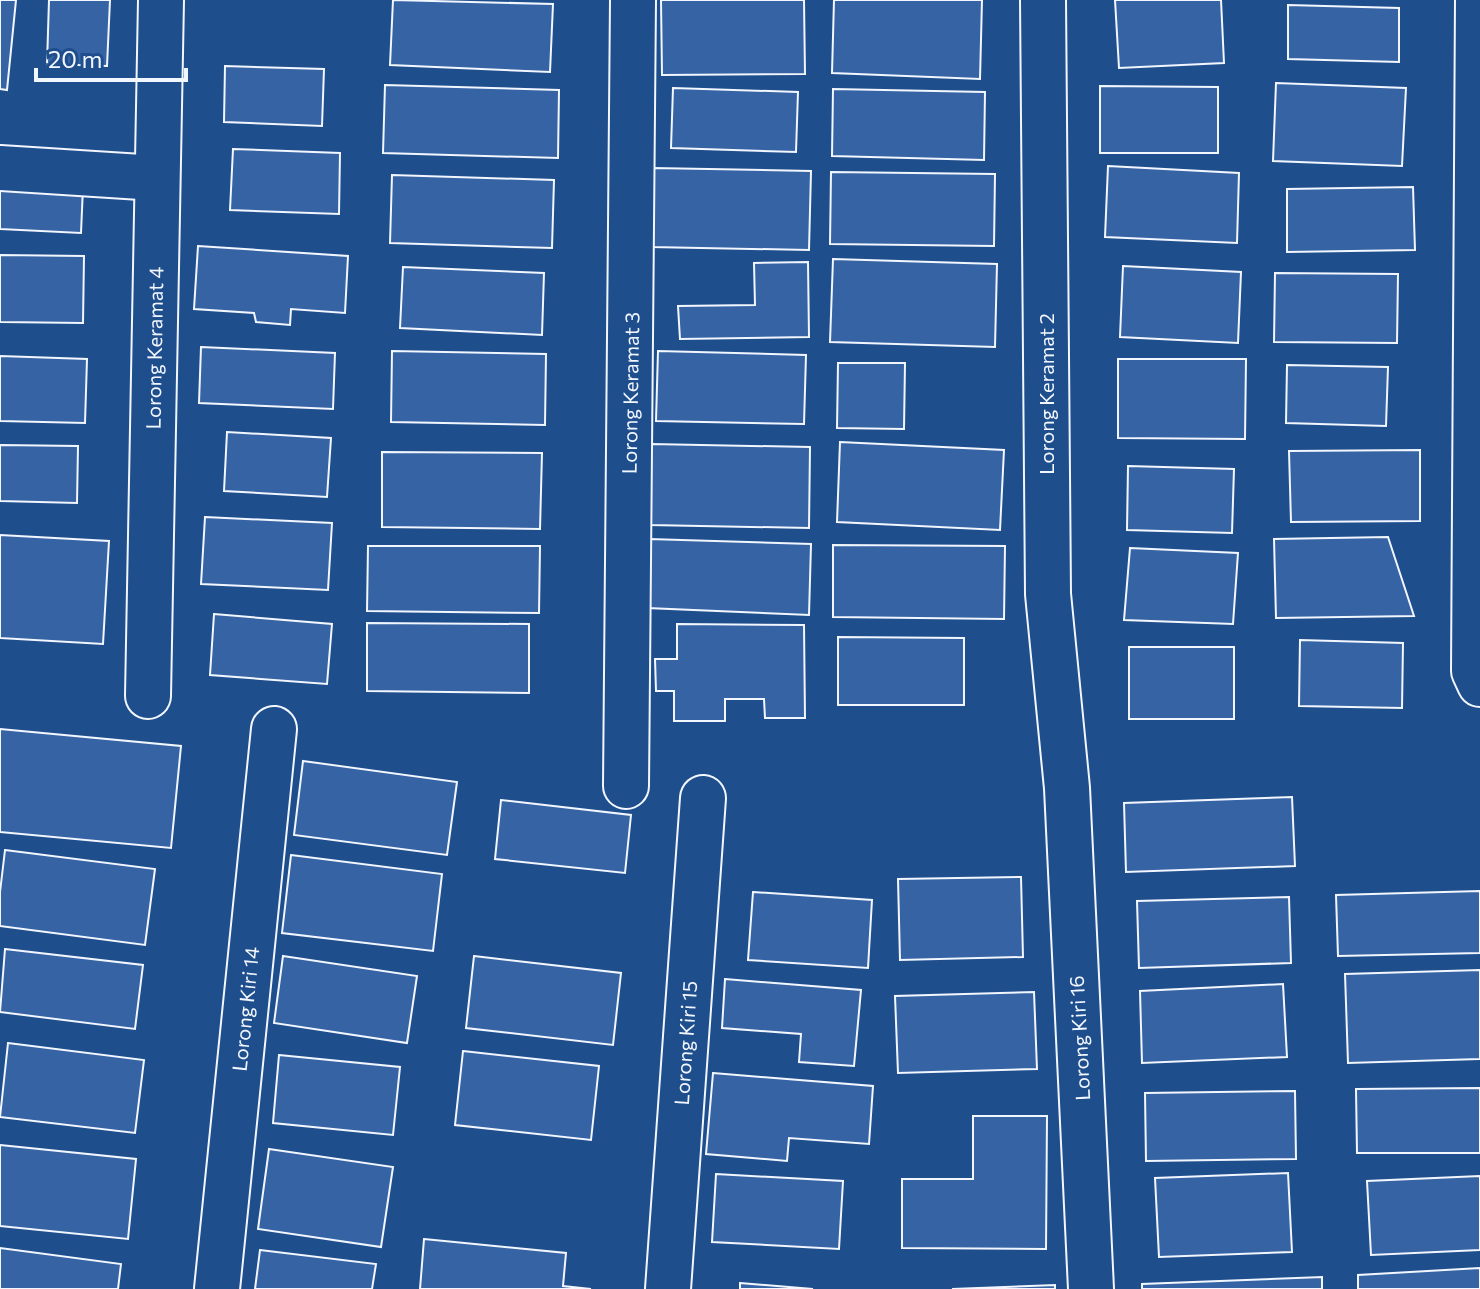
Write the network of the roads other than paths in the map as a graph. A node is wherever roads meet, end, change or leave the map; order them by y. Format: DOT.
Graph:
graph roads {
  1 [pos="161,0"];
  2 [pos="633,0"];
  3 [pos="1043,0"];
  4 [pos="1478,0"];
  5 [pos="0,168"];
  6 [pos="157,178"];
  7 [pos="1480,684"];
  8 [pos="148,696"];
  9 [pos="274,729"];
  10 [pos="626,786"];
  11 [pos="1067,788"];
  12 [pos="703,798"];
  13 [pos="217,1289"];
  14 [pos="668,1289"];
  15 [pos="1091,1289"];
  1 -- 6 [label="street, Lorong Keramat 4"];
  2 -- 10 [label="street, Lorong Keramat 3"];
  3 -- 11 [label="street, Lorong Keramat 2"];
  4 -- 7 [label="street"];
  5 -- 6 [label="street"];
  6 -- 8 [label="street, Lorong Keramat 4"];
  9 -- 13 [label="street, Lorong Kiri 14"];
  11 -- 15 [label="street, Lorong Kiri 16"];
  12 -- 14 [label="street, Lorong Kiri 15"];
}
